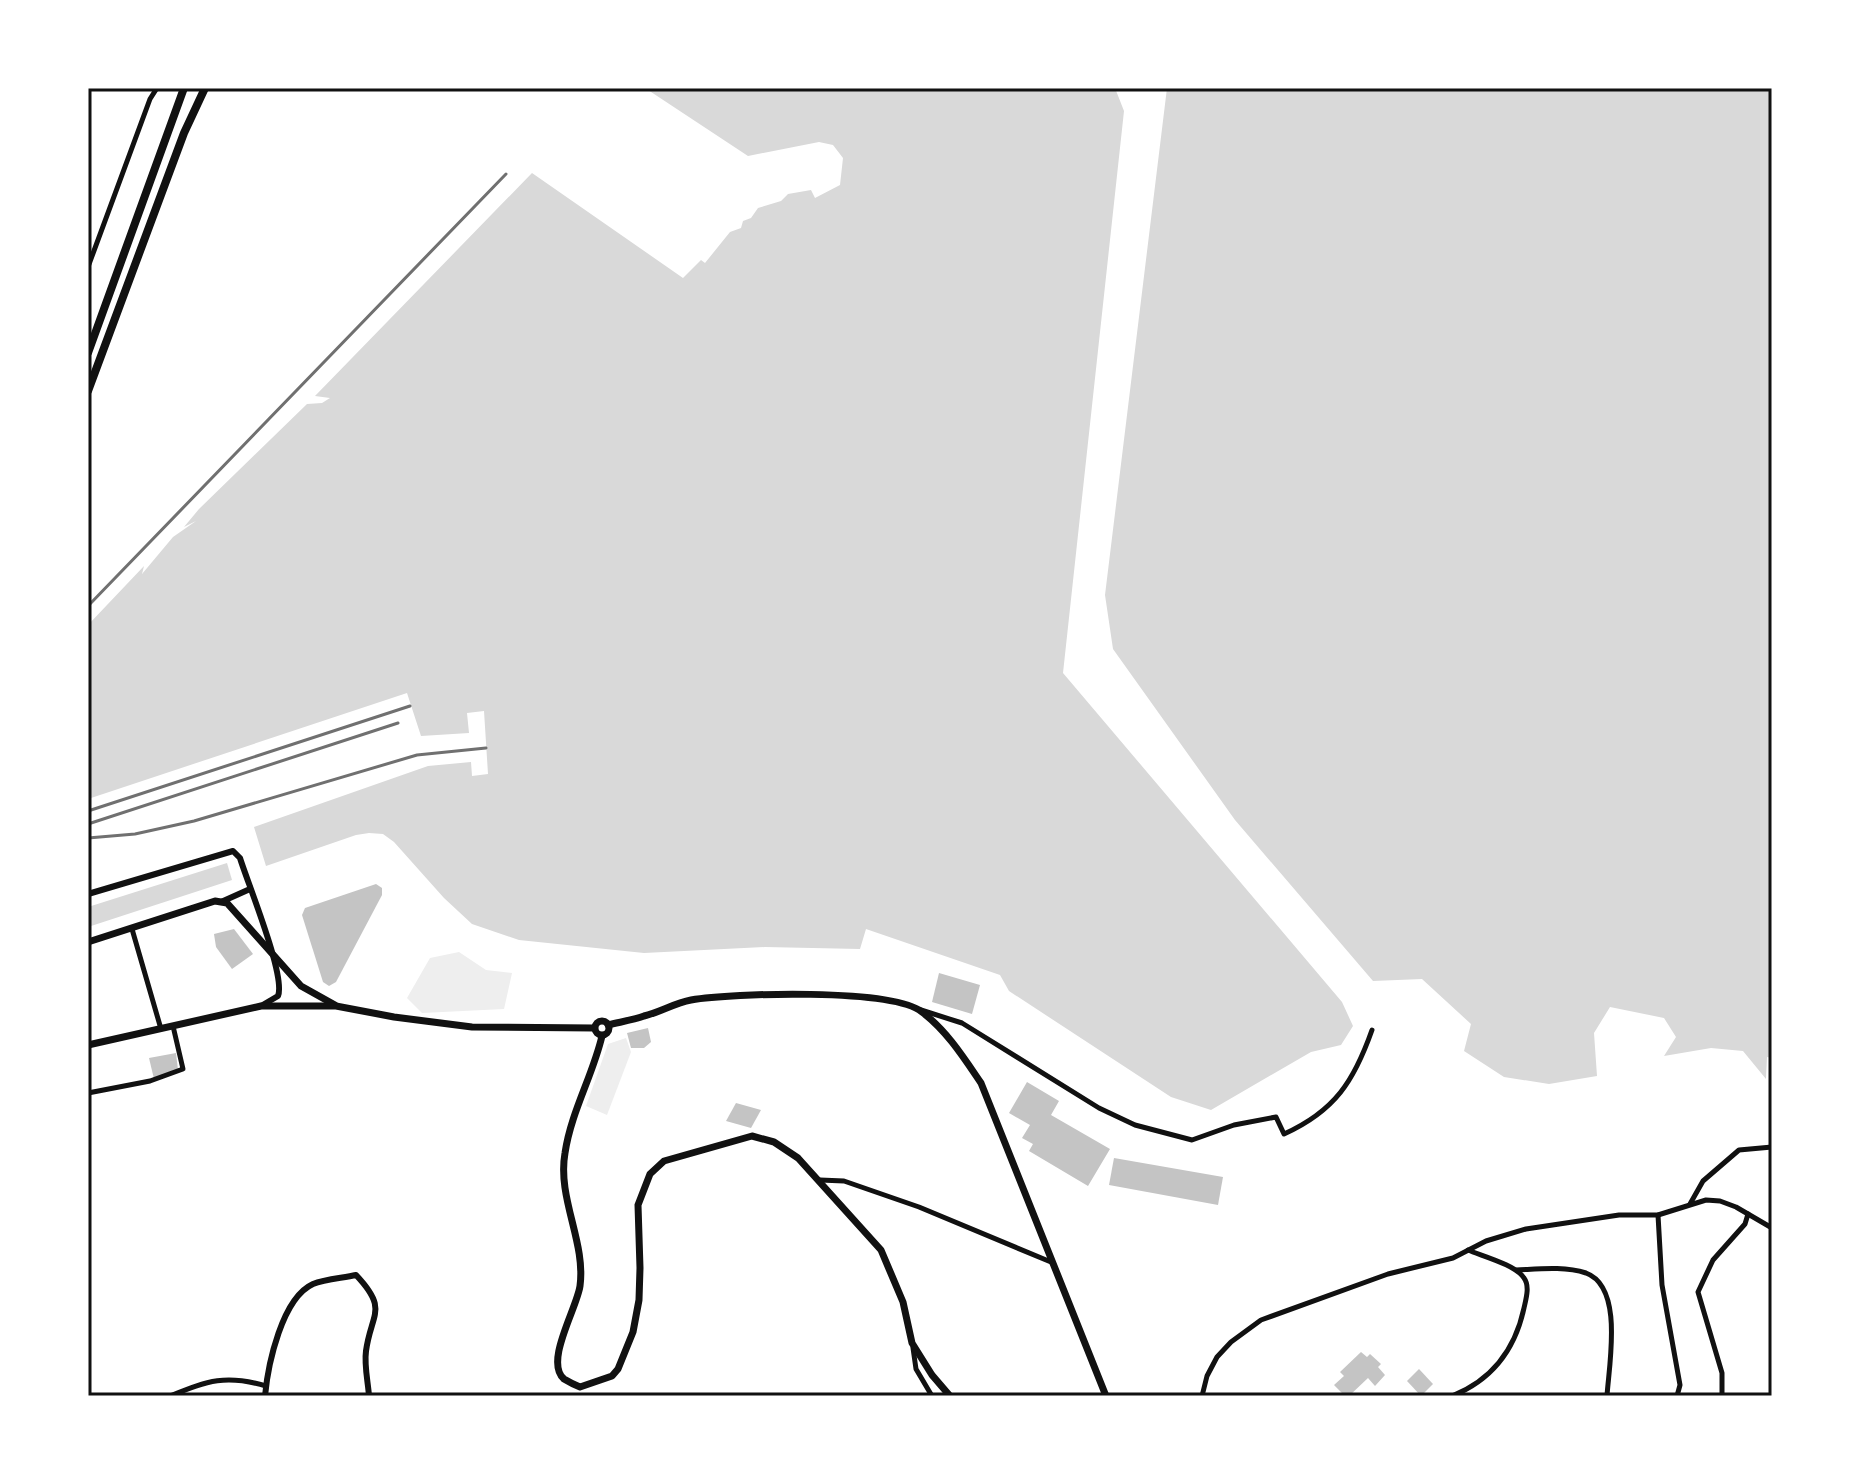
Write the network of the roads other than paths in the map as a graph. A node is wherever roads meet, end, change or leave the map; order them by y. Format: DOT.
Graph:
graph roads {
  1 [pos="157,88"];
  2 [pos="184,88"];
  3 [pos="202,89"];
  4 [pos="88,267"];
  5 [pos="88,353"];
  6 [pos="88,391"];
  7 [pos="250,889"];
  8 [pos="88,894"];
  9 [pos="220,902"];
  10 [pos="132,929"];
  11 [pos="88,942"];
  12 [pos="270,950"];
  13 [pos="261,1006"];
  14 [pos="336,1006"];
  15 [pos="920,1010"];
  16 [pos="608,1025"];
  17 [pos="173,1026"];
  18 [pos="594,1028"];
  19 [pos="161,1029"];
  20 [pos="1372,1030"];
  21 [pos="602,1036"];
  22 [pos="88,1045"];
  23 [pos="88,1093"];
  24 [pos="1772,1147"];
  25 [pos="820,1180"];
  26 [pos="1689,1206"];
  27 [pos="1748,1214"];
  28 [pos="1658,1215"];
  29 [pos="1772,1228"];
  30 [pos="1467,1249"];
  31 [pos="1051,1262"];
  32 [pos="1515,1270"];
  33 [pos="912,1343"];
  34 [pos="266,1386"];
  35 [pos="170,1396"];
  36 [pos="265,1396"];
  37 [pos="369,1396"];
  38 [pos="932,1396"];
  39 [pos="950,1396"];
  40 [pos="1106,1396"];
  41 [pos="1202,1396"];
  42 [pos="1452,1396"];
  43 [pos="1607,1396"];
  44 [pos="1677,1396"];
  45 [pos="1722,1396"];
  1 -- 4 [label="street"];
  2 -- 5 [label="highway"];
  3 -- 6 [label="highway"];
  7 -- 8 [label="street"];
  7 -- 9 [label="street"];
  7 -- 12 [label="street"];
  9 -- 10 [label="main road"];
  9 -- 12 [label="main road"];
  10 -- 11 [label="main road"];
  10 -- 19 [label="street"];
  12 -- 13 [label="street"];
  12 -- 14 [label="main road"];
  13 -- 14 [label="main road"];
  13 -- 17 [label="main road"];
  14 -- 18 [label="main road"];
  15 -- 16 [label="main road"];
  15 -- 20 [label="street"];
  15 -- 31 [label="main road"];
  16 -- 18 [label="main road"];
  16 -- 21 [label="main road"];
  17 -- 19 [label="main road"];
  17 -- 23 [label="street"];
  18 -- 21 [label="main road"];
  19 -- 22 [label="main road"];
  21 -- 25 [label="main road"];
  24 -- 26 [label="street"];
  25 -- 31 [label="street"];
  25 -- 33 [label="main road"];
  26 -- 27 [label="street"];
  26 -- 28 [label="street"];
  27 -- 29 [label="street"];
  27 -- 45 [label="street"];
  28 -- 30 [label="street"];
  28 -- 44 [label="street"];
  30 -- 32 [label="street"];
  30 -- 41 [label="street"];
  31 -- 40 [label="main road"];
  32 -- 42 [label="street"];
  32 -- 43 [label="street"];
  33 -- 38 [label="street"];
  33 -- 39 [label="main road"];
  34 -- 35 [label="street"];
  34 -- 36 [label="street"];
  34 -- 37 [label="street"];
}
